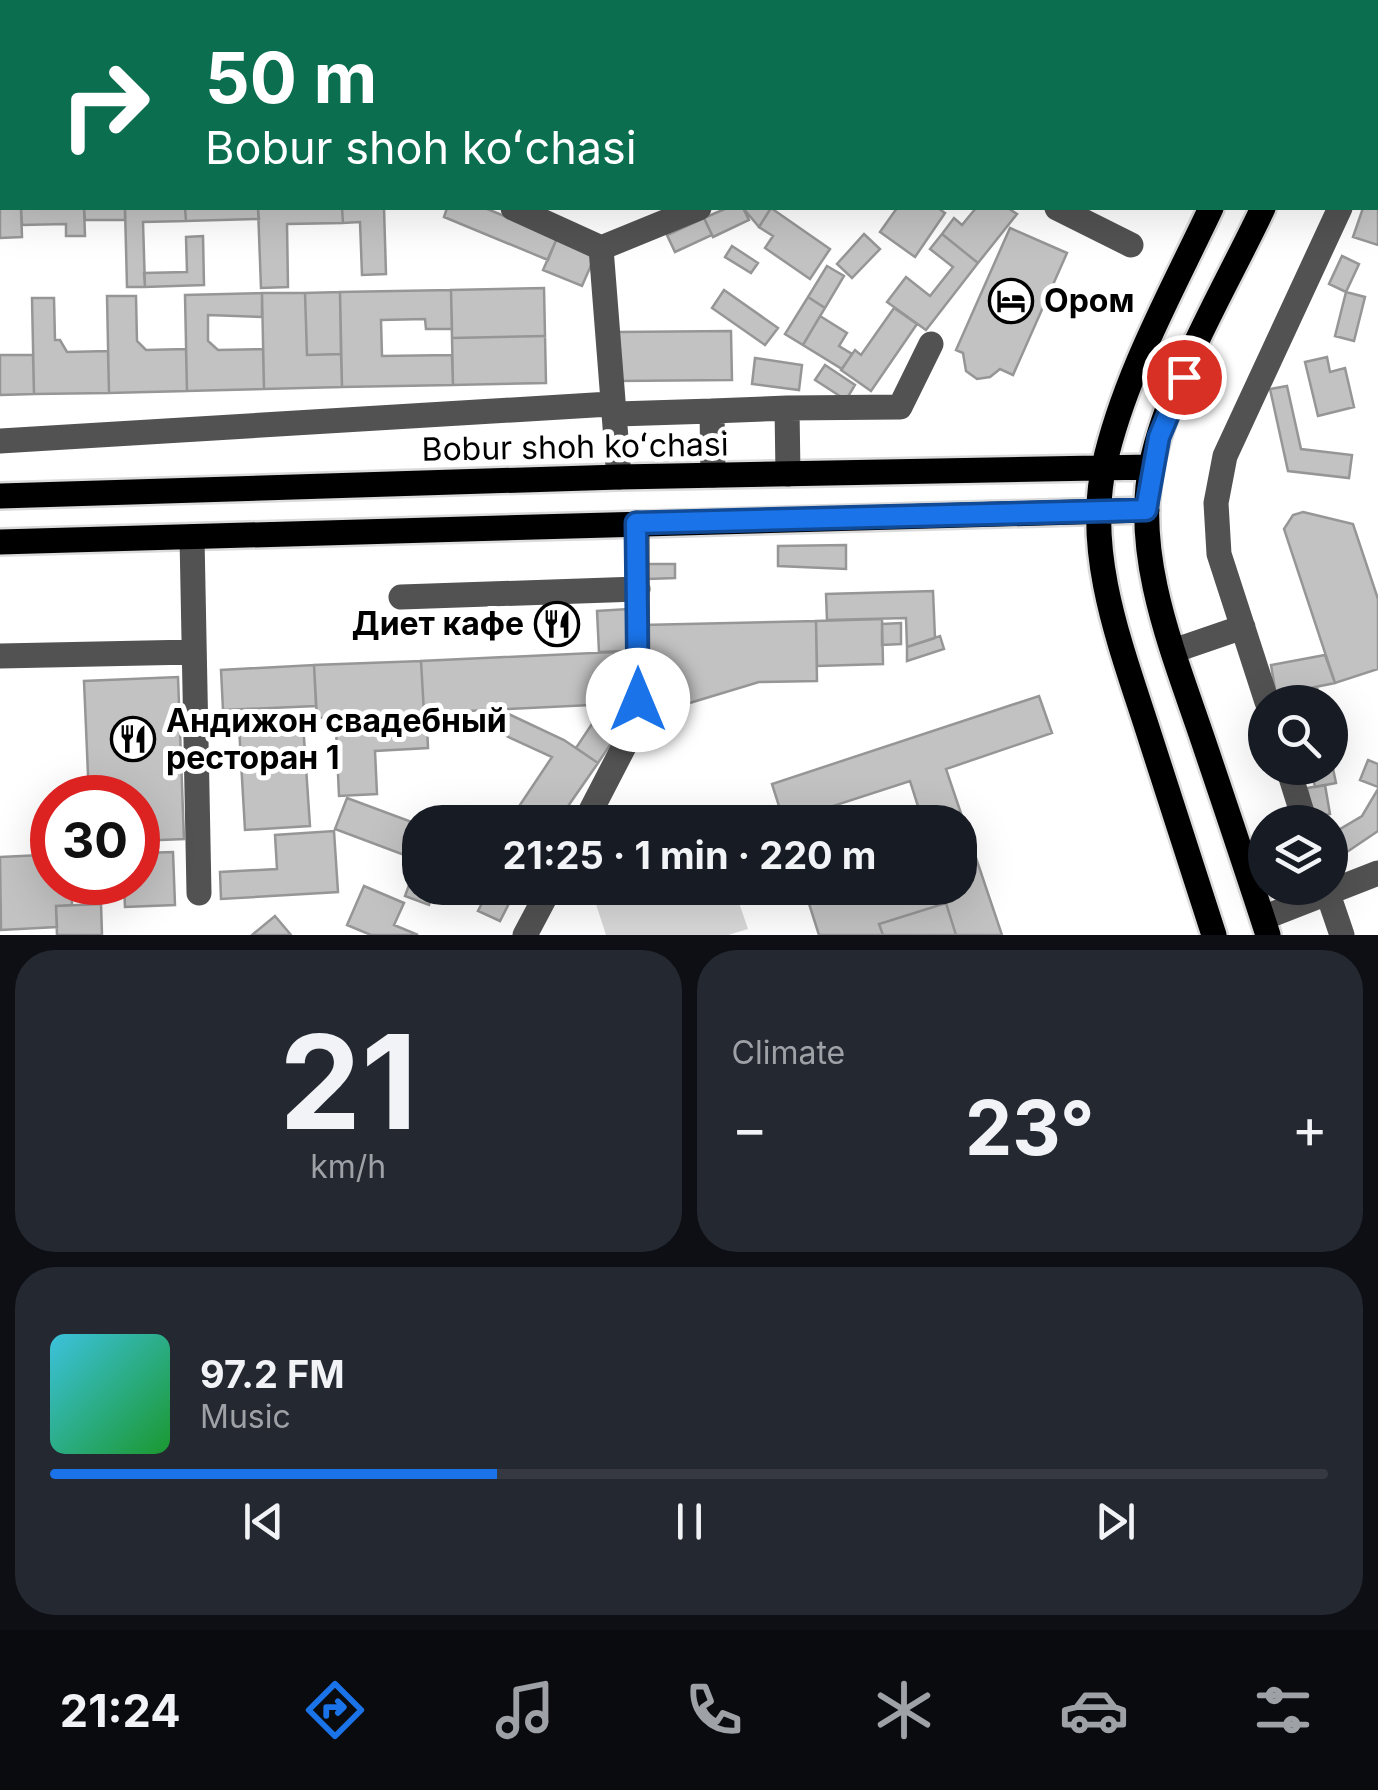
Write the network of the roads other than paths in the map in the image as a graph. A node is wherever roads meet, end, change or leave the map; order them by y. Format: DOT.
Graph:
graph roads {
  1 [pos="517,210"];
  2 [pos="693,210"];
  3 [pos="1061,210"];
  4 [pos="1210,210"];
  5 [pos="1262,210"];
  6 [pos="1339,210"];
  7 [pos="1132,246"];
  8 [pos="601,248"];
  9 [pos="931,344"];
  10 [pos="788,408"];
  11 [pos="614,409"];
  12 [pos="712,411"];
  13 [pos="0,441"];
  14 [pos="1151,467"];
  15 [pos="1104,468"];
  16 [pos="1006,470"];
  17 [pos="788,474"];
  18 [pos="713,476"];
  19 [pos="619,477"];
  20 [pos="0,496"];
  21 [pos="1146,510"];
  22 [pos="1099,511"];
  23 [pos="1013,513"];
  24 [pos="636,523"];
  25 [pos="192,536"];
  26 [pos="0,542"];
  27 [pos="638,590"];
  28 [pos="401,597"];
  29 [pos="1243,627"];
  30 [pos="1173,651"];
  31 [pos="194,652"];
  32 [pos="0,656"];
  33 [pos="1262,685"];
  34 [pos="594,805"];
  35 [pos="1378,874"];
  36 [pos="1348,883"];
  37 [pos="199,893"];
  38 [pos="541,905"];
  39 [pos="1302,905"];
  40 [pos="1332,905"];
  41 [pos="1266,926"];
  42 [pos="525,935"];
  43 [pos="1214,935"];
  44 [pos="1342,935"];
  1 -- 8 [label="street"];
  2 -- 8 [label="street"];
  3 -- 7 [label="street"];
  4 -- 15 [label="main road"];
  5 -- 14 [label="main road"];
  6 -- 29 [label="street"];
  8 -- 11 [label="street"];
  9 -- 10 [label="street"];
  10 -- 12 [label="street"];
  10 -- 17 [label="street"];
  11 -- 12 [label="street"];
  11 -- 13 [label="street"];
  11 -- 19 [label="street"];
  12 -- 18 [label="street"];
  14 -- 15 [label="main road, Bobur shoh koʻchasi"];
  14 -- 21 [label="main road"];
  15 -- 16 [label="main road, Bobur shoh koʻchasi"];
  15 -- 22 [label="main road"];
  16 -- 17 [label="main road, Bobur shoh koʻchasi"];
  16 -- 23 [label="main road"];
  17 -- 18 [label="main road, Bobur shoh koʻchasi"];
  18 -- 19 [label="main road, Bobur shoh koʻchasi"];
  19 -- 20 [label="main road, Bobur shoh koʻchasi"];
  21 -- 22 [label="main road"];
  21 -- 30 [label="main road"];
  22 -- 23 [label="main road"];
  22 -- 43 [label="main road"];
  23 -- 24 [label="main road"];
  24 -- 25 [label="main road"];
  24 -- 27 [label="street"];
  25 -- 26 [label="main road"];
  25 -- 31 [label="street"];
  27 -- 28 [label="street"];
  27 -- 34 [label="street"];
  29 -- 30 [label="street"];
  29 -- 33 [label="street"];
  30 -- 41 [label="main road"];
  31 -- 32 [label="street"];
  31 -- 37 [label="street"];
  35 -- 36 [label="street"];
  38 -- 42 [label="street"];
  39 -- 41 [label="street"];
  40 -- 44 [label="street"];
}
